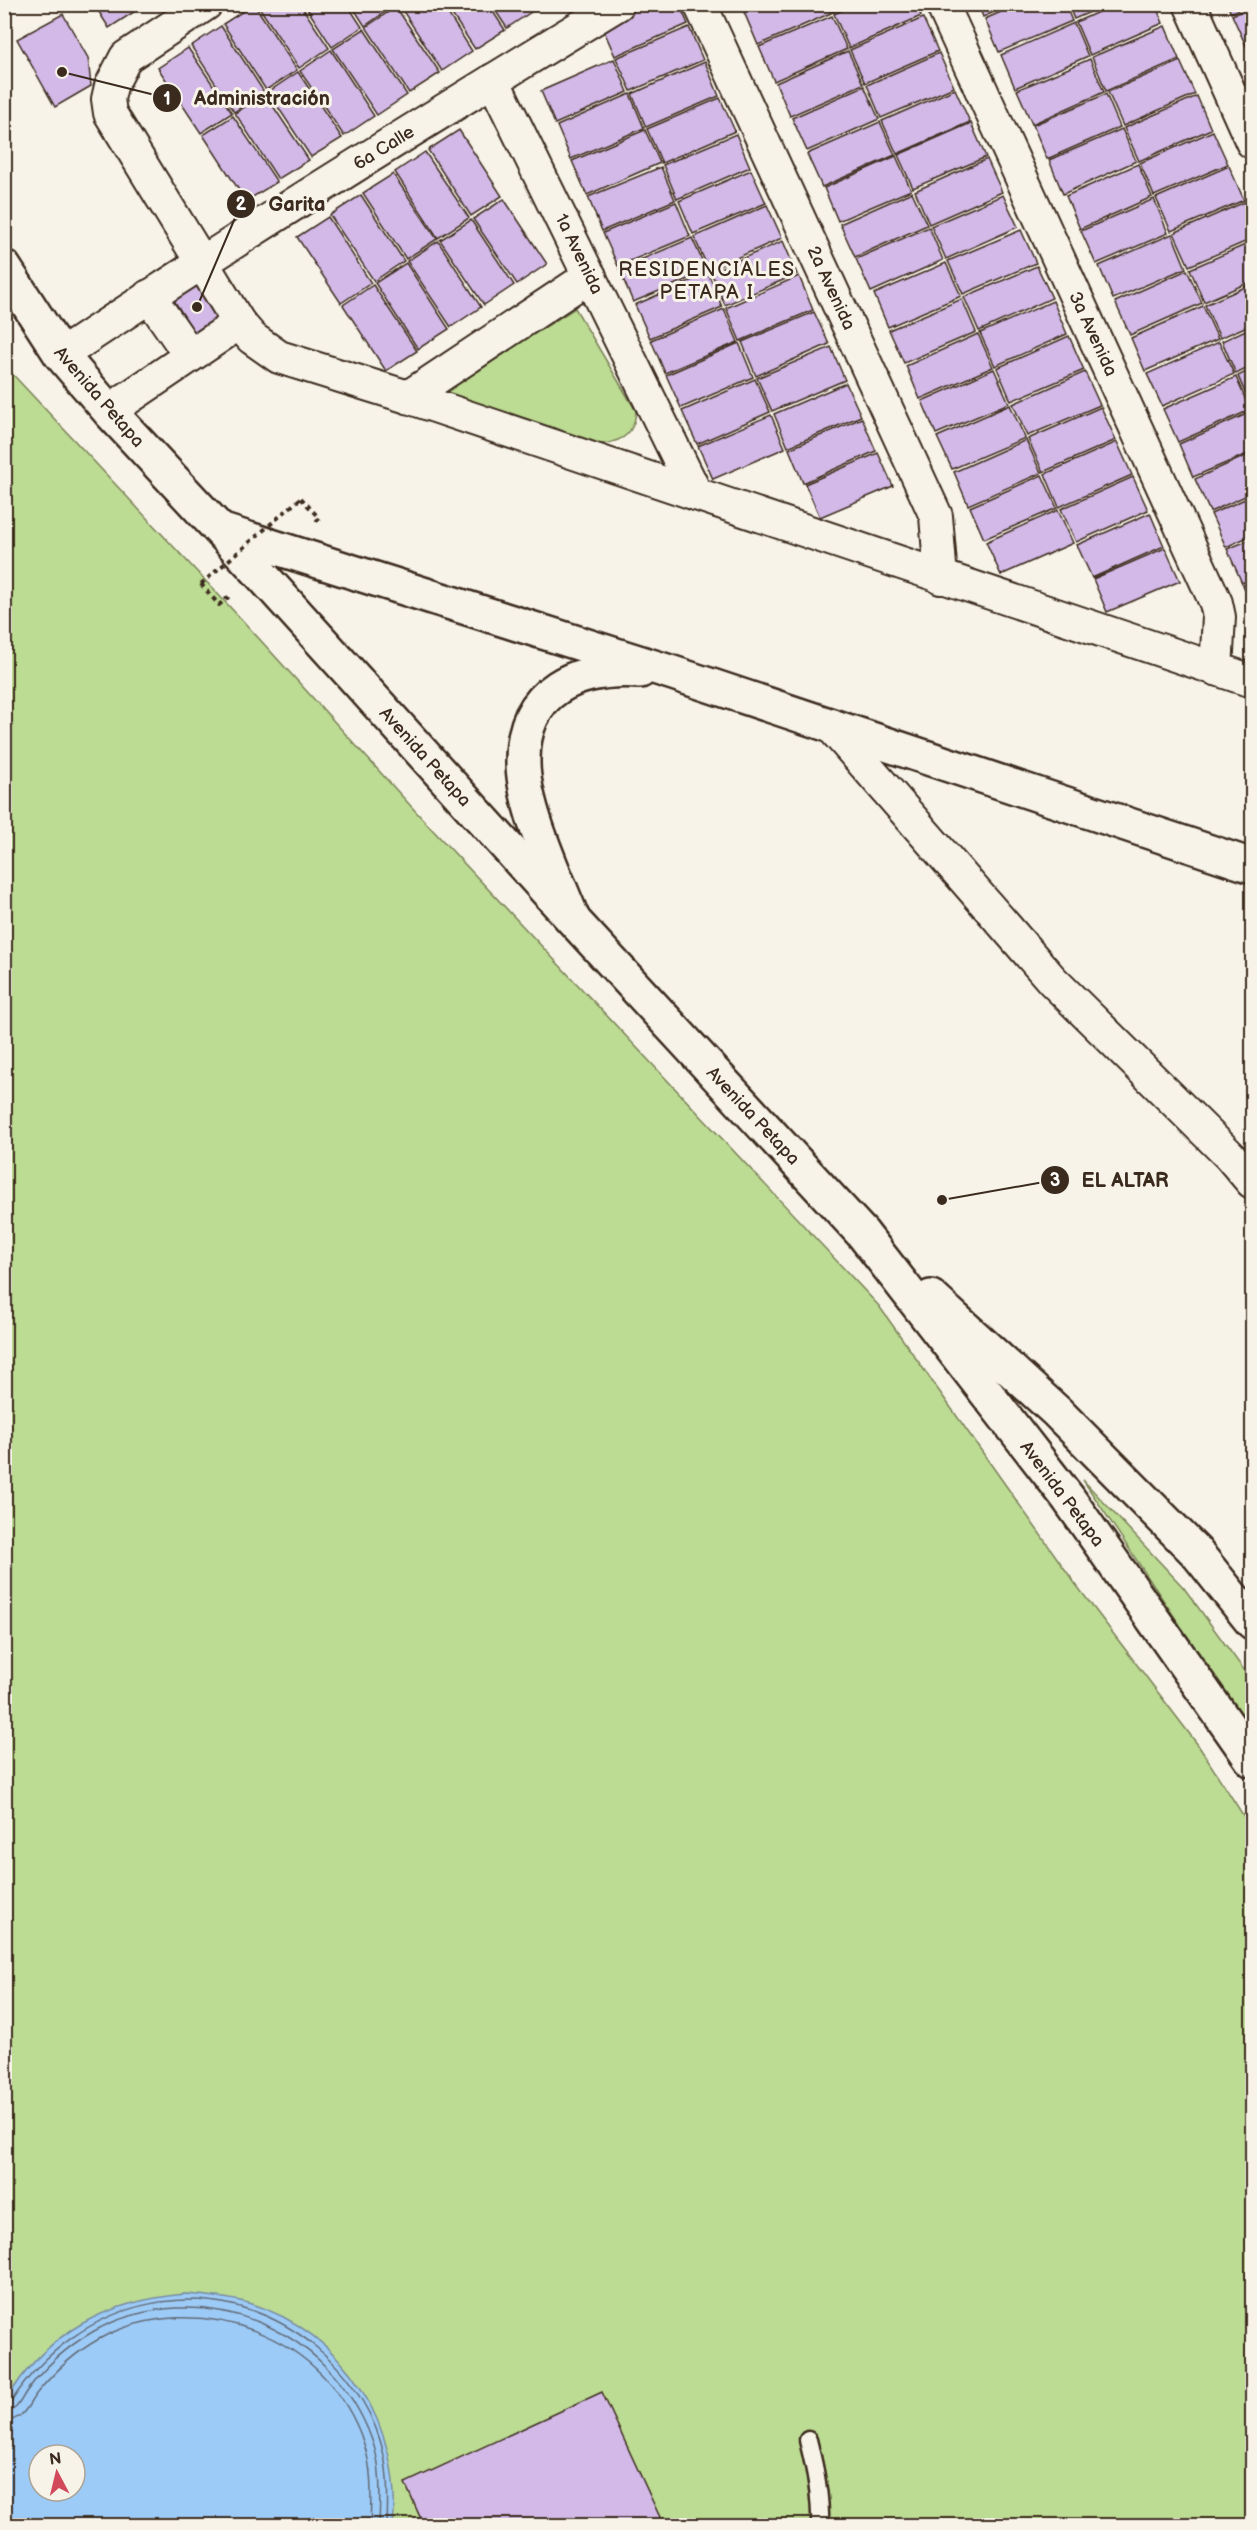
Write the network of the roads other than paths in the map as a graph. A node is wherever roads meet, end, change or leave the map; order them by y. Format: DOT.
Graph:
graph roads {
  1 [pos="206,4"];
  2 [pos="618,4"];
  3 [pos="700,4"];
  4 [pos="942,4"];
  5 [pos="1190,4"];
  6 [pos="493,80"];
  7 [pos="1252,142"];
  8 [pos="202,262"];
  9 [pos="4,267"];
  10 [pos="590,276"];
  11 [pos="149,296"];
  12 [pos="239,323"];
  13 [pos="61,355"];
  14 [pos="190,356"];
  15 [pos="408,397"];
  16 [pos="109,411"];
  17 [pos="696,494"];
  18 [pos="220,530"];
  19 [pos="941,578"];
  20 [pos="1216,669"];
  21 [pos="673,674"];
  22 [pos="1252,681"];
  23 [pos="832,727"];
  24 [pos="1252,866"];
  25 [pos="574,921"];
  26 [pos="1241,1159"];
  27 [pos="1252,1182"];
  28 [pos="862,1234"];
  29 [pos="1252,1622"];
  30 [pos="1252,1760"];
  31 [pos="808,2440"];
  32 [pos="820,2526"];
  1 -- 8 [label="street"];
  2 -- 6 [label="street, 6a Calle"];
  3 -- 19 [label="street, 2a Avenida"];
  4 -- 20 [label="street, 3a Avenida"];
  5 -- 7 [label="street"];
  6 -- 8 [label="street, 6a Calle"];
  6 -- 10 [label="street, 1a Avenida"];
  8 -- 11 [label="street, 6a Calle"];
  8 -- 12 [label="street"];
  9 -- 13 [label="main road, Avenida Petapa"];
  10 -- 15 [label="street"];
  10 -- 17 [label="street, 1a Avenida"];
  11 -- 13 [label="street, 6a Calle"];
  11 -- 14 [label="street"];
  12 -- 14 [label="street"];
  12 -- 15 [label="street"];
  13 -- 16 [label="main road, Avenida Petapa"];
  14 -- 16 [label="street"];
  15 -- 17 [label="street"];
  16 -- 18 [label="main road, Avenida Petapa"];
  17 -- 19 [label="street"];
  18 -- 21 [label="main road"];
  18 -- 25 [label="main road, Avenida Petapa"];
  19 -- 20 [label="street"];
  20 -- 22 [label="street"];
  21 -- 23 [label="main road"];
  21 -- 25 [label="main road"];
  23 -- 24 [label="main road"];
  23 -- 26 [label="street"];
  25 -- 28 [label="main road, Avenida Petapa"];
  26 -- 27 [label="street"];
  28 -- 29 [label="main road, Avenida Petapa"];
  28 -- 30 [label="main road, Avenida Petapa"];
  31 -- 32 [label="lane"];
}
